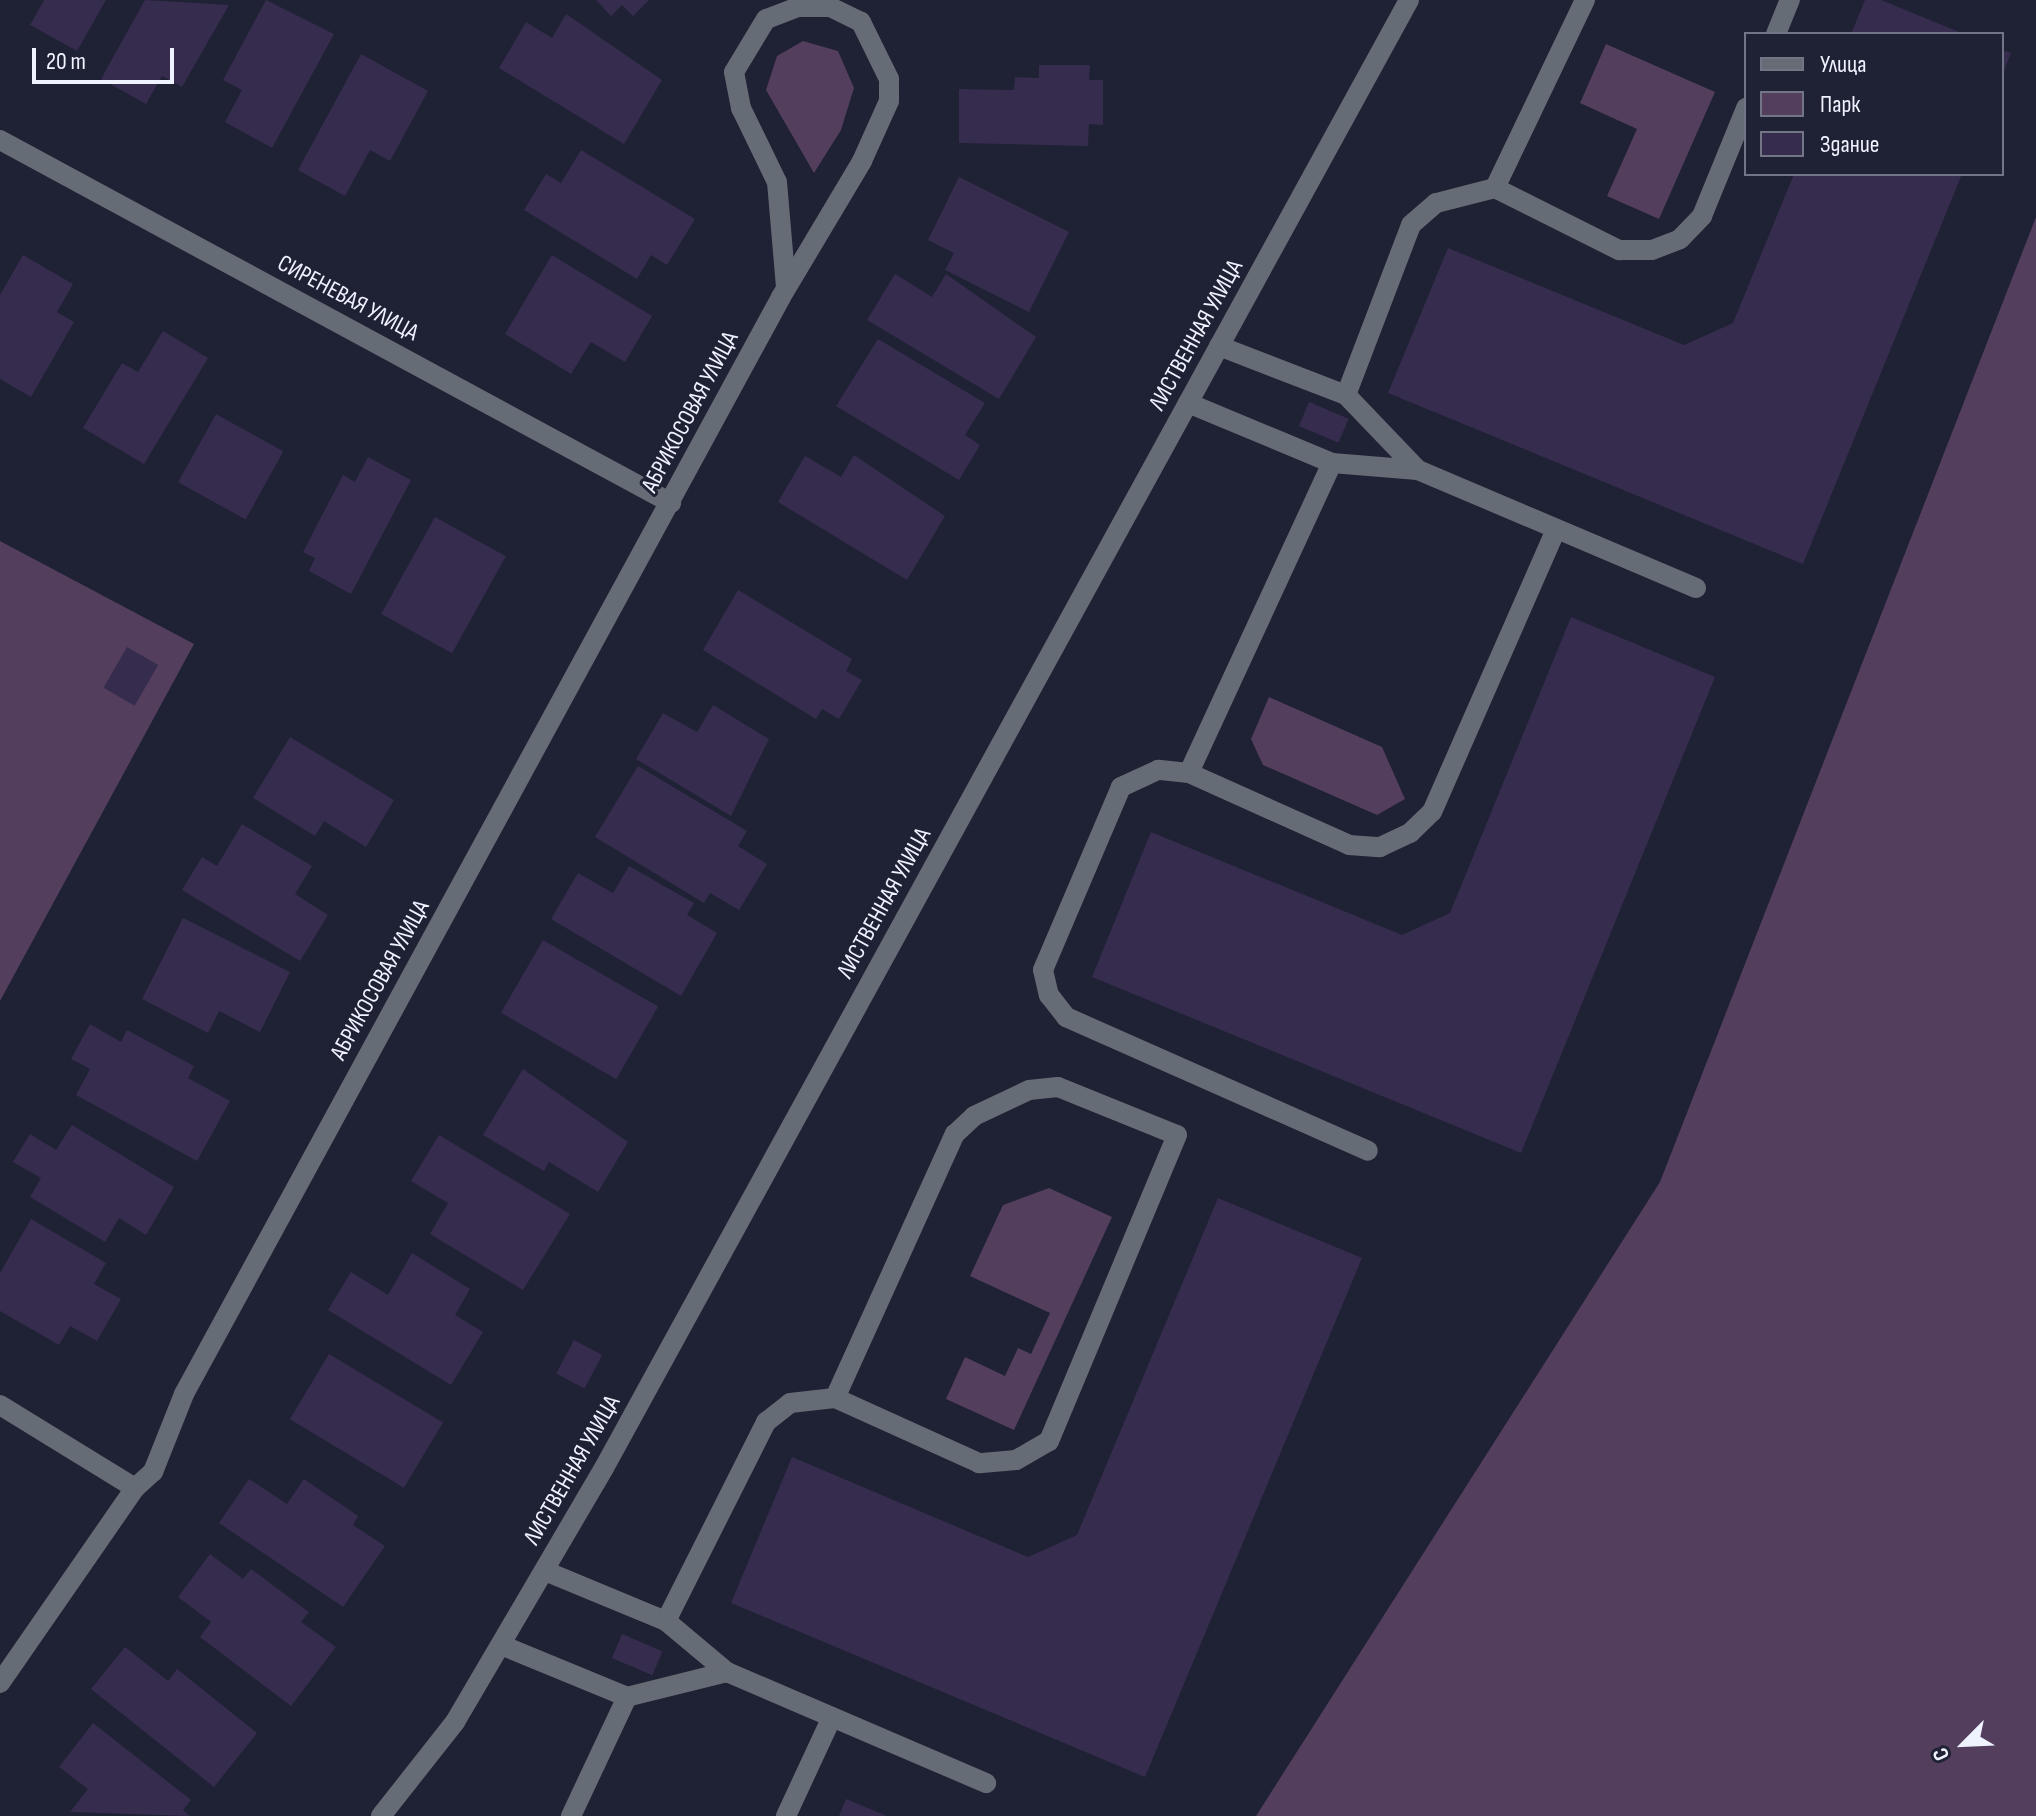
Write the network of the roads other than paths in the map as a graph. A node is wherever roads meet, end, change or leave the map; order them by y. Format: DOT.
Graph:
graph roads {
  1 [pos="1409,0"];
  2 [pos="1585,0"];
  3 [pos="1790,0"];
  4 [pos="1777,32"];
  5 [pos="1744,113"];
  6 [pos="0,140"];
  7 [pos="1495,188"];
  8 [pos="786,287"];
  9 [pos="1219,346"];
  10 [pos="1346,395"];
  11 [pos="1188,403"];
  12 [pos="1332,463"];
  13 [pos="1418,470"];
  14 [pos="671,503"];
  15 [pos="1556,529"];
  16 [pos="1696,588"];
  17 [pos="1189,773"];
  18 [pos="1368,1151"];
  19 [pos="835,1398"];
  20 [pos="0,1405"];
  21 [pos="135,1488"];
  22 [pos="545,1571"];
  23 [pos="666,1621"];
  24 [pos="501,1645"];
  25 [pos="727,1672"];
  26 [pos="0,1683"];
  27 [pos="627,1697"];
  28 [pos="832,1717"];
  29 [pos="986,1783"];
  30 [pos="381,1816"];
  31 [pos="571,1816"];
  32 [pos="786,1816"];
  1 -- 9 [label="street, ЛИСТВЕННАЯ УЛИЦА"];
  2 -- 7 [label="street"];
  3 -- 4 [label="street"];
  5 -- 7 [label="street"];
  6 -- 14 [label="street, СИРЕНЕВАЯ УЛИЦА"];
  7 -- 10 [label="street"];
  8 -- 8 [label="street, АБРИКОСОВАЯ УЛИЦА"];
  8 -- 14 [label="street, АБРИКОСОВАЯ УЛИЦА"];
  9 -- 10 [label="street"];
  9 -- 11 [label="street, ЛИСТВЕННАЯ УЛИЦА"];
  10 -- 13 [label="street"];
  11 -- 12 [label="street"];
  11 -- 22 [label="street, ЛИСТВЕННАЯ УЛИЦА"];
  12 -- 13 [label="street"];
  12 -- 17 [label="street"];
  13 -- 15 [label="street"];
  14 -- 21 [label="street, АБРИКОСОВАЯ УЛИЦА"];
  15 -- 16 [label="street"];
  15 -- 17 [label="street"];
  17 -- 18 [label="street"];
  19 -- 19 [label="street"];
  19 -- 23 [label="street"];
  20 -- 21 [label="street"];
  21 -- 26 [label="street, АБРИКОСОВАЯ УЛИЦА"];
  22 -- 23 [label="street"];
  22 -- 24 [label="street, ЛИСТВЕННАЯ УЛИЦА"];
  23 -- 25 [label="street"];
  24 -- 27 [label="street"];
  24 -- 30 [label="street, ЛИСТВЕННАЯ УЛИЦА"];
  25 -- 27 [label="street"];
  25 -- 28 [label="street"];
  27 -- 31 [label="street"];
  28 -- 29 [label="street"];
  28 -- 32 [label="street"];
}
